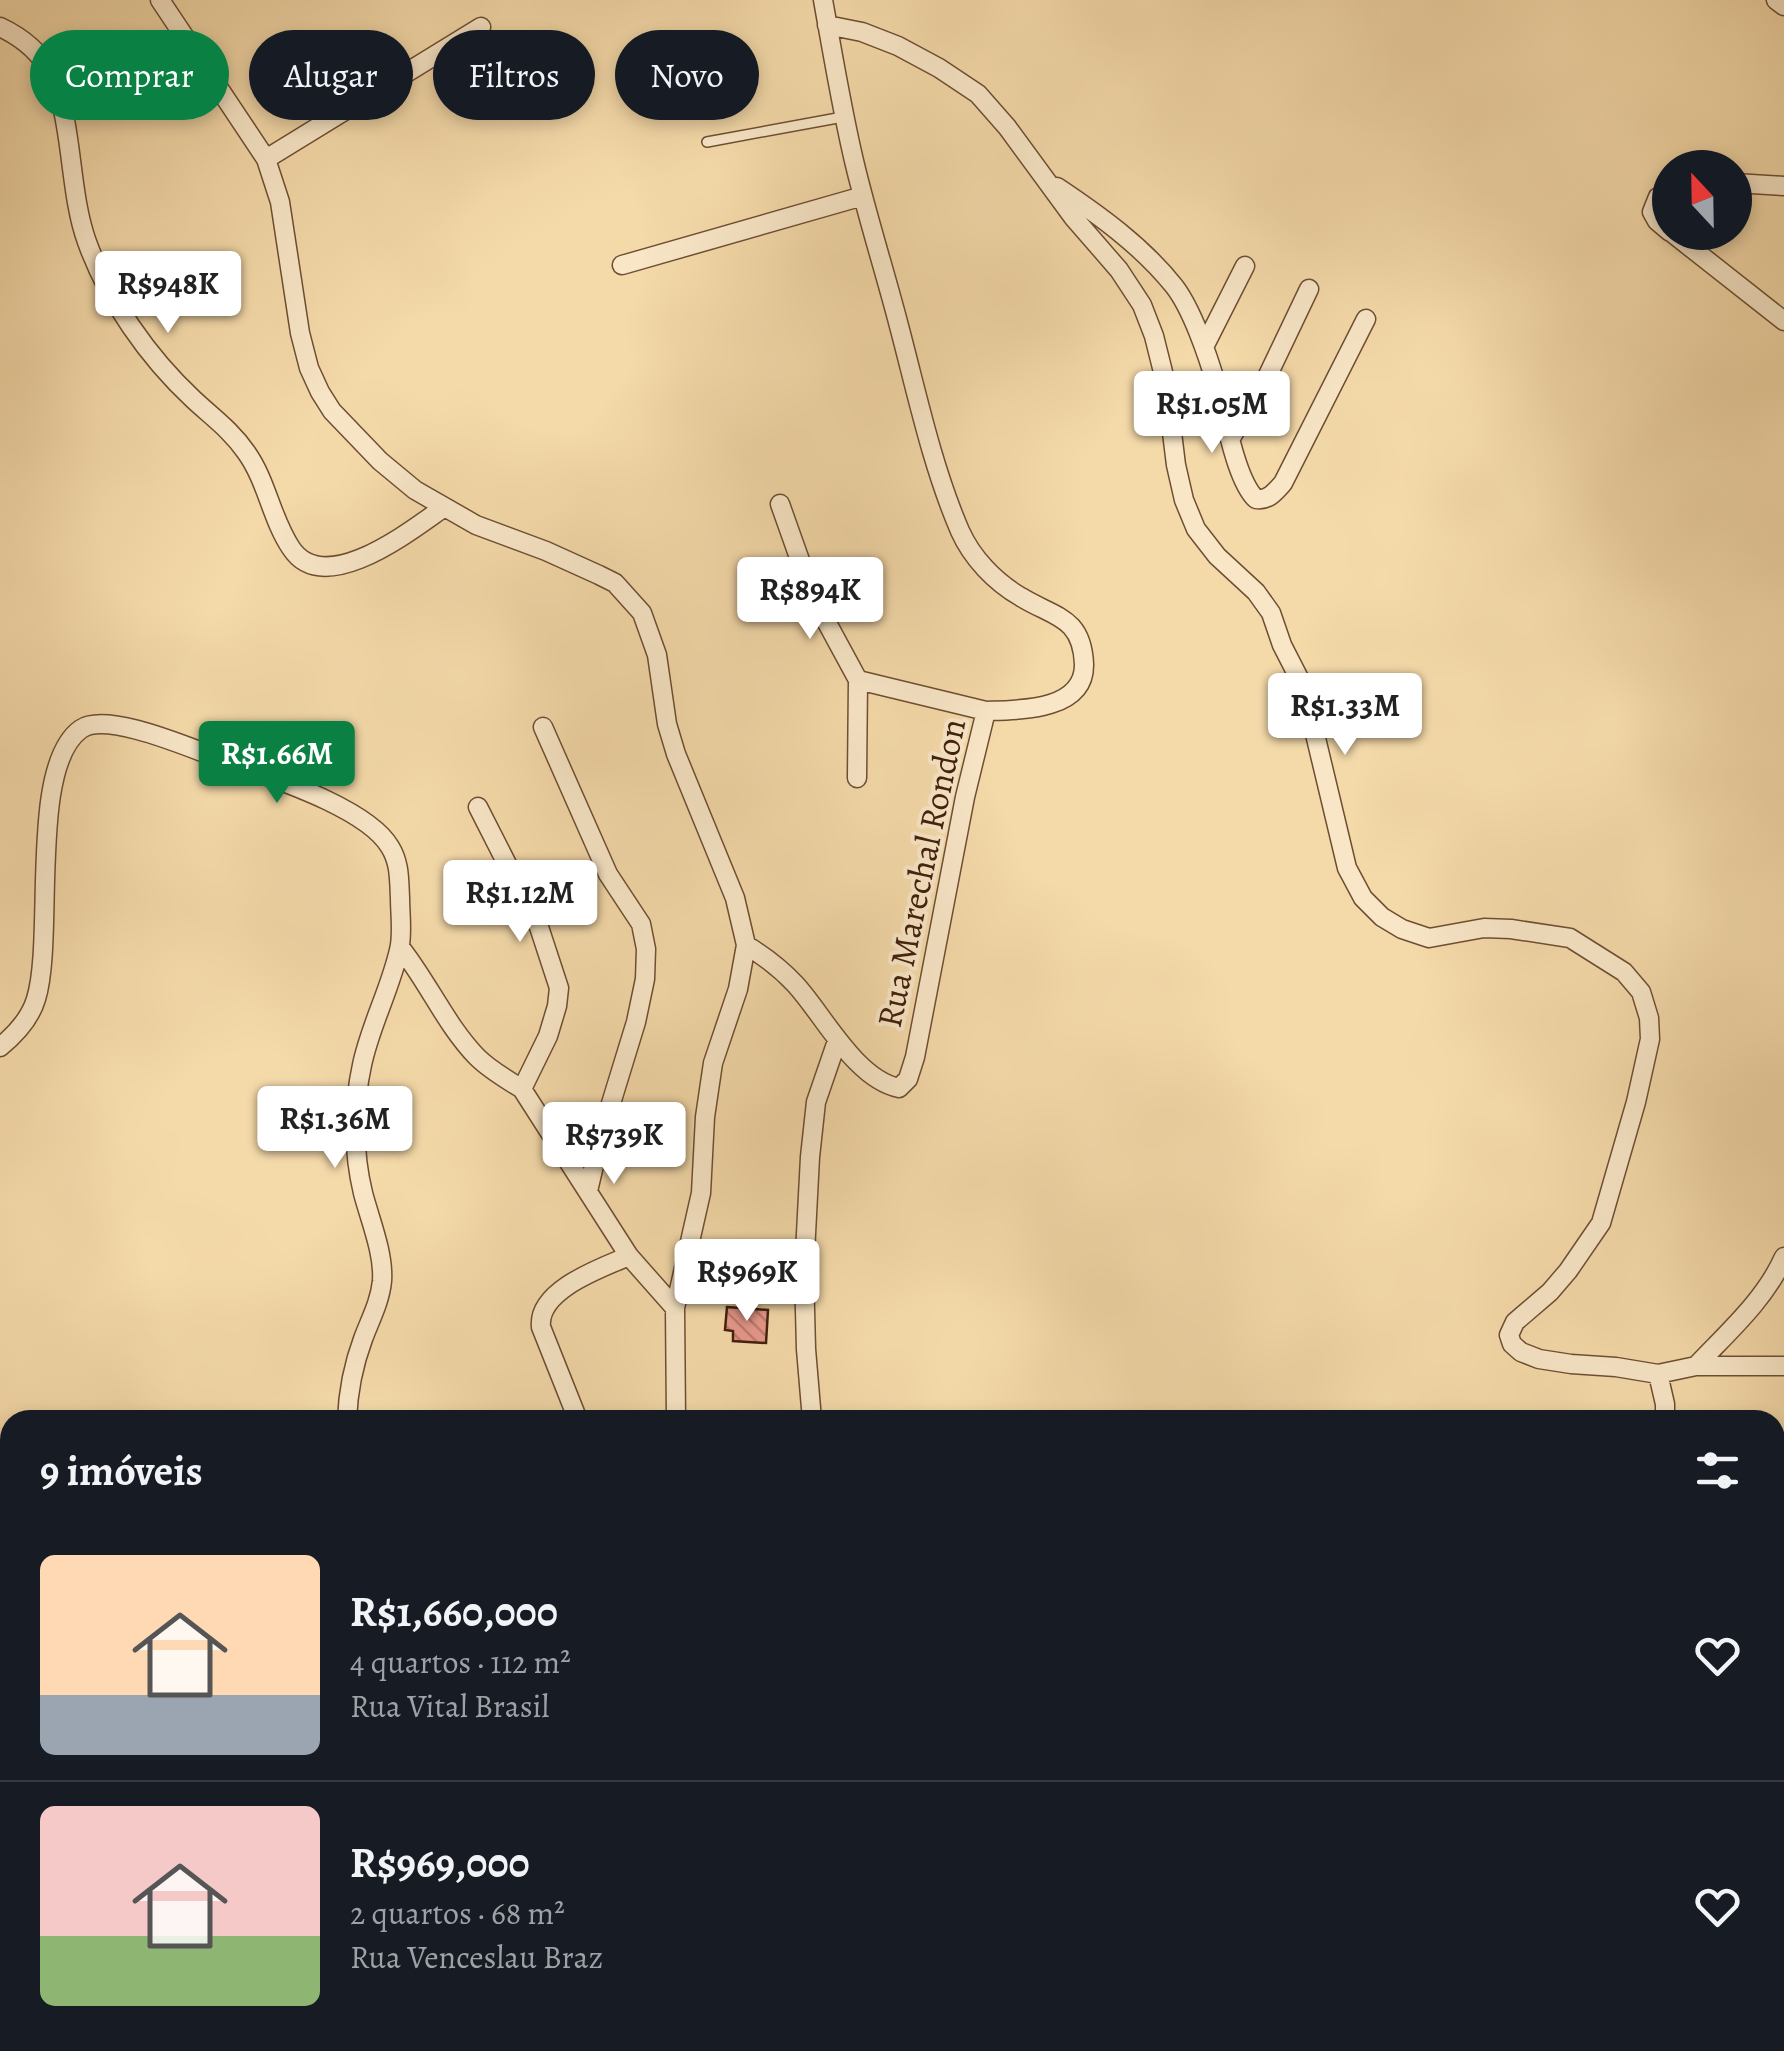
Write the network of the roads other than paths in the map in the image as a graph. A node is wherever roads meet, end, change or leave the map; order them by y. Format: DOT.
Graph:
graph roads {
  1 [pos="160,0"];
  2 [pos="823,0"];
  3 [pos="1776,0"];
  4 [pos="1784,6"];
  5 [pos="828,25"];
  6 [pos="481,27"];
  7 [pos="0,28"];
  8 [pos="846,116"];
  9 [pos="706,142"];
  10 [pos="266,158"];
  11 [pos="1044,178"];
  12 [pos="1752,184"];
  13 [pos="1784,186"];
  14 [pos="864,196"];
  15 [pos="1693,250"];
  16 [pos="622,264"];
  17 [pos="1245,266"];
  18 [pos="1308,289"];
  19 [pos="1366,319"];
  20 [pos="1784,321"];
  21 [pos="1204,347"];
  22 [pos="1231,438"];
  23 [pos="780,504"];
  24 [pos="443,508"];
  25 [pos="858,680"];
  26 [pos="986,711"];
  27 [pos="543,727"];
  28 [pos="857,778"];
  29 [pos="478,807"];
  30 [pos="746,945"];
  31 [pos="400,947"];
  32 [pos="836,1041"];
  33 [pos="0,1047"];
  34 [pos="522,1088"];
  35 [pos="600,1136"];
  36 [pos="559,1148"];
  37 [pos="588,1191"];
  38 [pos="630,1256"];
  39 [pos="1782,1265"];
  40 [pos="675,1308"];
  41 [pos="1696,1366"];
  42 [pos="1784,1366"];
  43 [pos="1658,1374"];
  44 [pos="348,1410"];
  45 [pos="574,1410"];
  46 [pos="676,1410"];
  47 [pos="811,1410"];
  48 [pos="1664,1410"];
  1 -- 10 [label="street"];
  2 -- 5 [label="street, Rua Marechal Rondon"];
  3 -- 4 [label="street"];
  5 -- 8 [label="street, Rua Marechal Rondon"];
  5 -- 11 [label="street"];
  6 -- 10 [label="street"];
  7 -- 24 [label="street"];
  8 -- 9 [label="lane"];
  8 -- 14 [label="street, Rua Marechal Rondon"];
  10 -- 24 [label="street"];
  11 -- 21 [label="street"];
  11 -- 43 [label="street"];
  12 -- 13 [label="street"];
  14 -- 16 [label="street"];
  14 -- 26 [label="street, Rua Marechal Rondon"];
  15 -- 20 [label="street"];
  17 -- 21 [label="street"];
  18 -- 22 [label="street"];
  19 -- 22 [label="street"];
  21 -- 22 [label="street"];
  23 -- 25 [label="street"];
  24 -- 30 [label="street"];
  25 -- 26 [label="street"];
  25 -- 28 [label="street"];
  26 -- 32 [label="street, Rua Marechal Rondon"];
  27 -- 35 [label="street"];
  29 -- 34 [label="street"];
  30 -- 32 [label="street, Rua Marechal Rondon"];
  30 -- 40 [label="street"];
  31 -- 33 [label="street"];
  31 -- 34 [label="street"];
  31 -- 44 [label="street"];
  32 -- 47 [label="street"];
  34 -- 36 [label="street"];
  35 -- 36 [label="street"];
  35 -- 37 [label="street"];
  36 -- 37 [label="street"];
  37 -- 38 [label="street"];
  38 -- 40 [label="street"];
  38 -- 45 [label="street"];
  39 -- 41 [label="street"];
  40 -- 46 [label="street"];
  41 -- 42 [label="street"];
  41 -- 43 [label="street"];
  43 -- 48 [label="street"];
}
